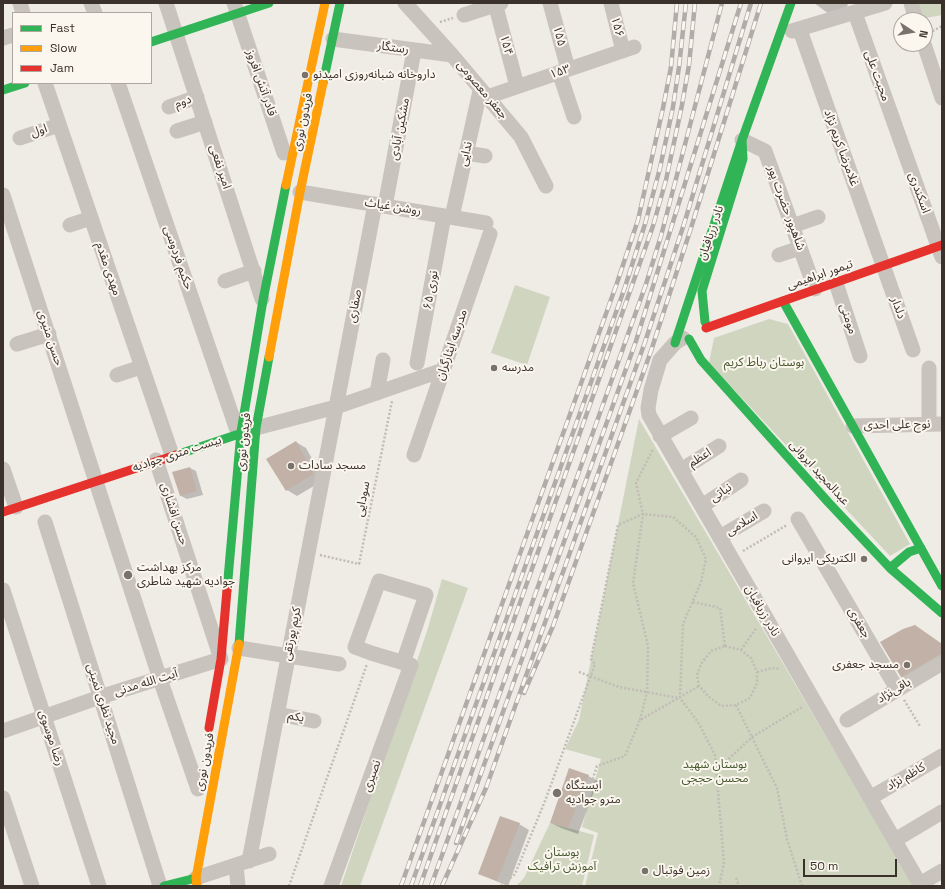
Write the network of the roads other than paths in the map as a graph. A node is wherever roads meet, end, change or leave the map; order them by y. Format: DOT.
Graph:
graph roads {
  1 [pos="166,3"];
  2 [pos="269,3"];
  3 [pos="325,3"];
  4 [pos="340,3"];
  5 [pos="406,3"];
  6 [pos="550,3"];
  7 [pos="611,3"];
  8 [pos="791,3"];
  9 [pos="885,3"];
  10 [pos="497,4"];
  11 [pos="235,8"];
  12 [pos="855,13"];
  13 [pos="464,15"];
  14 [pos="802,30"];
  15 [pos="176,33"];
  16 [pos="780,34"];
  17 [pos="318,36"];
  18 [pos="333,39"];
  19 [pos="152,42"];
  20 [pos="628,49"];
  21 [pos="414,51"];
  22 [pos="927,52"];
  23 [pos="452,55"];
  24 [pos="563,71"];
  25 [pos="22,84"];
  26 [pos="44,84"];
  27 [pos="118,84"];
  28 [pos="517,86"];
  29 [pos="3,90"];
  30 [pos="483,94"];
  31 [pos="197,97"];
  32 [pos="942,98"];
  33 [pos="169,107"];
  34 [pos="574,117"];
  35 [pos="205,122"];
  36 [pos="59,125"];
  37 [pos="177,131"];
  38 [pos="20,138"];
  39 [pos="900,138"];
  40 [pos="742,140"];
  41 [pos="284,153"];
  42 [pos="466,153"];
  43 [pos="485,156"];
  44 [pos="546,186"];
  45 [pos="285,189"];
  46 [pos="300,192"];
  47 [pos="3,195"];
  48 [pos="380,205"];
  49 [pos="448,217"];
  50 [pos="818,217"];
  51 [pos="91,218"];
  52 [pos="70,225"];
  53 [pos="792,226"];
  54 [pos="488,229"];
  55 [pos="800,248"];
  56 [pos="941,250"];
  57 [pos="779,255"];
  58 [pos="883,266"];
  59 [pos="254,271"];
  60 [pos="225,281"];
  61 [pos="836,282"];
  62 [pos="815,289"];
  63 [pos="263,300"];
  64 [pos="784,301"];
  65 [pos="704,331"];
  66 [pos="49,334"];
  67 [pos="683,336"];
  68 [pos="17,344"];
  69 [pos="913,350"];
  70 [pos="860,356"];
  71 [pos="383,360"];
  72 [pos="417,363"];
  73 [pos="141,367"];
  74 [pos="929,368"];
  75 [pos="443,370"];
  76 [pos="117,375"];
  77 [pos="377,393"];
  78 [pos="336,407"];
  79 [pos="691,418"];
  80 [pos="936,424"];
  81 [pos="853,426"];
  82 [pos="256,428"];
  83 [pos="240,433"];
  84 [pos="660,436"];
  85 [pos="719,446"];
  86 [pos="172,455"];
  87 [pos="414,455"];
  88 [pos="156,460"];
  89 [pos="3,470"];
  90 [pos="681,470"];
  91 [pos="740,480"];
  92 [pos="96,481"];
  93 [pos="702,506"];
  94 [pos="9,510"];
  95 [pos="764,511"];
  96 [pos="798,519"];
  97 [pos="45,522"];
  98 [pos="720,537"];
  99 [pos="921,548"];
  100 [pos="890,568"];
  101 [pos="942,586"];
  102 [pos="3,590"];
  103 [pos="942,613"];
  104 [pos="239,648"];
  105 [pos="288,656"];
  106 [pos="221,659"];
  107 [pos="942,662"];
  108 [pos="339,664"];
  109 [pos="407,664"];
  110 [pos="160,679"];
  111 [pos="898,689"];
  112 [pos="100,697"];
  113 [pos="277,714"];
  114 [pos="44,718"];
  115 [pos="847,720"];
  116 [pos="314,721"];
  117 [pos="3,731"];
  118 [pos="208,736"];
  119 [pos="942,756"];
  120 [pos="202,766"];
  121 [pos="198,793"];
  122 [pos="3,798"];
  123 [pos="870,798"];
  124 [pos="942,812"];
  125 [pos="895,840"];
  126 [pos="269,854"];
  127 [pos="242,863"];
  128 [pos="942,871"];
  129 [pos="188,881"];
  130 [pos="921,885"];
  131 [pos="32,886"];
  132 [pos="99,886"];
  133 [pos="160,886"];
  134 [pos="164,886"];
  135 [pos="238,886"];
  136 [pos="331,886"];
  1 -- 15 [label="street, امیر نفعی"];
  2 -- 11 [label="main road"];
  3 -- 17 [label="main road, فریدون نوری"];
  4 -- 18 [label="main road, فریدون نوری"];
  5 -- 23 [label="street, جعفر معصومی"];
  6 -- 24 [label="street, ۱۵۵"];
  7 -- 20 [label="street, ۱۵۶"];
  8 -- 16 [label="main road, نادر زربافیان"];
  9 -- 12 [label="street"];
  10 -- 13 [label="street"];
  10 -- 28 [label="street, ۱۵۴"];
  11 -- 15 [label="main road"];
  11 -- 41 [label="street, قادر آتش افروز"];
  12 -- 14 [label="street"];
  12 -- 39 [label="street, محبت علی"];
  14 -- 16 [label="street"];
  14 -- 58 [label="street, غلامرضا کریم نژاد"];
  15 -- 19 [label="main road"];
  15 -- 31 [label="street, امیر نفعی"];
  16 -- 40 [label="main road, نادر زربافیان"];
  17 -- 18 [label="main road"];
  17 -- 45 [label="main road, فریدون نوری"];
  18 -- 21 [label="street, رستگار"];
  18 -- 46 [label="main road, فریدون نوری"];
  20 -- 24 [label="street, ۱۵۳"];
  21 -- 23 [label="street, رستگار"];
  21 -- 48 [label="street, مشکین آبادی"];
  22 -- 32 [label="street"];
  23 -- 30 [label="street, جعفر معصومی"];
  24 -- 28 [label="street, ۱۵۳"];
  24 -- 34 [label="street, ۱۵۵"];
  25 -- 29 [label="main road"];
  26 -- 36 [label="street, مهدی مقدم"];
  27 -- 83 [label="street, حکیم فردوسی"];
  28 -- 30 [label="street, ۱۵۳"];
  30 -- 42 [label="street, ندایی"];
  30 -- 44 [label="street, جعفر معصومی"];
  31 -- 33 [label="street, دوم"];
  31 -- 35 [label="street, امیر نفعی"];
  35 -- 37 [label="street"];
  35 -- 59 [label="street, امیر نفعی"];
  36 -- 38 [label="street, اول"];
  36 -- 51 [label="street, مهدی مقدم"];
  39 -- 56 [label="street, اسکندری"];
  40 -- 53 [label="street, شاهپور حضرت پور"];
  40 -- 65 [label="main road, نادر زربافیان"];
  40 -- 67 [label="main road, نادر زربافیان"];
  42 -- 43 [label="street"];
  42 -- 49 [label="street, ندایی"];
  45 -- 46 [label="main road"];
  45 -- 63 [label="main road, فریدون نوری"];
  46 -- 48 [label="street, روشن غیاث"];
  46 -- 82 [label="main road, فریدون نوری"];
  47 -- 66 [label="street, حسن منیری"];
  48 -- 49 [label="street, روشن غیاث"];
  48 -- 78 [label="street, صفاری"];
  49 -- 54 [label="street, روشن غیاث"];
  49 -- 72 [label="street, نوری ۶۵"];
  50 -- 53 [label="street"];
  51 -- 52 [label="street"];
  51 -- 73 [label="street, مهدی مقدم"];
  53 -- 55 [label="street, شاهپور حضرت پور"];
  54 -- 75 [label="street, مدرسه ایثارگران"];
  55 -- 57 [label="street"];
  55 -- 62 [label="street, شاهپور حضرت پور"];
  56 -- 58 [label="main road, تیمور ابراهیمی"];
  58 -- 61 [label="main road, تیمور ابراهیمی"];
  58 -- 69 [label="street, دلدار"];
  59 -- 60 [label="street"];
  59 -- 63 [label="street, امیر نفعی"];
  61 -- 62 [label="main road, تیمور ابراهیمی"];
  61 -- 70 [label="street, مومنی"];
  62 -- 64 [label="main road, تیمور ابراهیمی"];
  63 -- 83 [label="main road, فریدون نوری"];
  64 -- 65 [label="main road, تیمور ابراهیمی"];
  64 -- 81 [label="main road"];
  65 -- 67 [label="main road"];
  65 -- 67 [label="main road"];
  66 -- 68 [label="street"];
  66 -- 92 [label="street, حسن منیری"];
  67 -- 84 [label="street, نادر زربافیان"];
  67 -- 100 [label="main road, عبدالمجید ایروانی"];
  71 -- 77 [label="street"];
  73 -- 76 [label="street"];
  73 -- 86 [label="street, مهدی مقدم"];
  74 -- 80 [label="street"];
  75 -- 77 [label="street, بیست متری جوادیه"];
  75 -- 87 [label="street, مدرسه ایثارگران"];
  77 -- 78 [label="street, بیست متری جوادیه"];
  78 -- 82 [label="street, بیست متری جوادیه"];
  78 -- 105 [label="street, کریم پورتقی"];
  79 -- 84 [label="street"];
  80 -- 81 [label="street, نوح علی احدی"];
  81 -- 99 [label="main road"];
  82 -- 83 [label="main road, بیست متری جوادیه"];
  82 -- 104 [label="main road, فریدون نوری"];
  83 -- 86 [label="main road, بیست متری جوادیه"];
  83 -- 106 [label="main road, فریدون نوری"];
  84 -- 90 [label="street, نادر زربافیان"];
  85 -- 90 [label="street, اعظم"];
  86 -- 88 [label="main road, بیست متری جوادیه"];
  88 -- 92 [label="main road, بیست متری جوادیه"];
  88 -- 106 [label="street, حسن افشاری"];
  89 -- 94 [label="street"];
  90 -- 93 [label="street, نادر زربافیان"];
  91 -- 93 [label="street, نباتی"];
  92 -- 94 [label="main road, بیست متری جوادیه"];
  92 -- 110 [label="street, حسن منیری"];
  93 -- 98 [label="street, نادر زربافیان"];
  95 -- 98 [label="street, اسلامی"];
  96 -- 111 [label="street, جعفری"];
  97 -- 112 [label="street, مجید نظری نمینی"];
  98 -- 123 [label="street, نادر زربافیان"];
  99 -- 100 [label="main road"];
  99 -- 101 [label="main road"];
  100 -- 103 [label="main road, عبدالمجید ایروانی"];
  102 -- 114 [label="street, رضا موسوی"];
  104 -- 105 [label="street"];
  104 -- 129 [label="main road, فریدون نوری"];
  105 -- 108 [label="street"];
  105 -- 113 [label="street, کریم پورتقی"];
  106 -- 110 [label="street, آیت‌ الله مدنی"];
  106 -- 118 [label="main road, فریدون نوری"];
  107 -- 111 [label="street, باقی‌نژاد"];
  109 -- 109 [label="street, نصیری"];
  109 -- 136 [label="street, نصیری"];
  110 -- 112 [label="street, آیت‌ الله مدنی"];
  110 -- 121 [label="street, حسن منیری"];
  111 -- 115 [label="street, باقی‌نژاد"];
  112 -- 114 [label="street, آیت‌ الله مدنی"];
  112 -- 133 [label="street, مجید نظری نمینی"];
  113 -- 116 [label="street, یکم"];
  113 -- 127 [label="street, کریم پورتقی"];
  114 -- 117 [label="street, آیت‌ الله مدنی"];
  114 -- 132 [label="street, رضا موسوی"];
  119 -- 123 [label="street, کاظم نژاد"];
  120 -- 121 [label="main road, فریدون نوری"];
  122 -- 131 [label="street"];
  123 -- 125 [label="street, نادر زربافیان"];
  124 -- 125 [label="street"];
  125 -- 130 [label="street, نادر زربافیان"];
  126 -- 127 [label="street"];
  127 -- 129 [label="street"];
  127 -- 135 [label="street"];
  128 -- 130 [label="street"];
  129 -- 134 [label="main road"];
}
